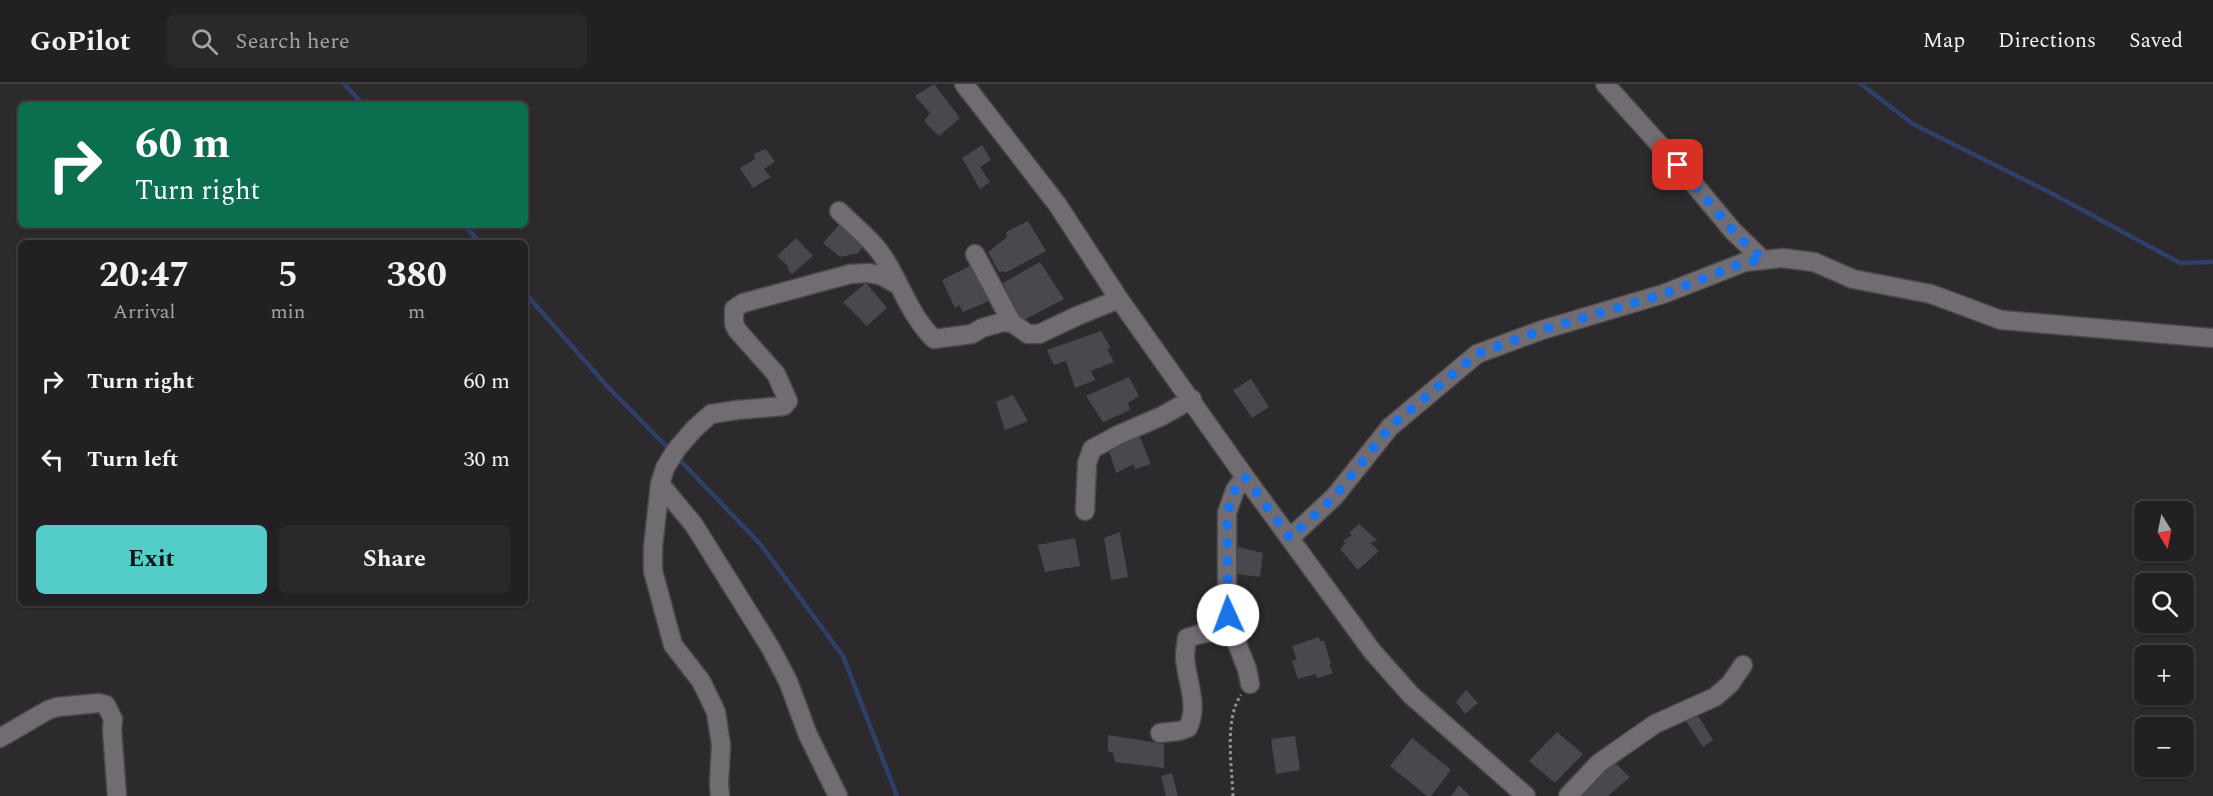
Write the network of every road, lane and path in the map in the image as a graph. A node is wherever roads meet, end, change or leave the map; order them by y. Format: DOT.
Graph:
graph roads {
  1 [pos="964,84"];
  2 [pos="1605,84"];
  3 [pos="839,211"];
  4 [pos="975,254"];
  5 [pos="1763,260"];
  6 [pos="898,285"];
  7 [pos="1119,299"];
  8 [pos="1012,323"];
  9 [pos="2213,338"];
  10 [pos="1192,399"];
  11 [pos="1245,477"];
  12 [pos="660,484"];
  13 [pos="1086,511"];
  14 [pos="1290,538"];
  15 [pos="1228,622"];
  16 [pos="1743,665"];
  17 [pos="1250,684"];
  18 [pos="1160,733"];
  19 [pos="0,738"];
  20 [pos="117,796"];
  21 [pos="720,796"];
  22 [pos="838,796"];
  23 [pos="1233,796"];
  24 [pos="1526,796"];
  25 [pos="1568,796"];
  1 -- 7 [label="street"];
  2 -- 5 [label="street"];
  3 -- 6 [label="street"];
  4 -- 8 [label="street"];
  5 -- 9 [label="street"];
  5 -- 14 [label="street"];
  6 -- 8 [label="street"];
  6 -- 12 [label="street"];
  7 -- 8 [label="street"];
  7 -- 10 [label="street"];
  10 -- 11 [label="street"];
  10 -- 13 [label="street"];
  11 -- 14 [label="street"];
  11 -- 15 [label="street"];
  12 -- 21 [label="street"];
  12 -- 22 [label="street"];
  14 -- 24 [label="street"];
  15 -- 17 [label="street"];
  15 -- 18 [label="street"];
  16 -- 25 [label="street"];
  17 -- 23 [label="path"];
  19 -- 20 [label="street"];
}
